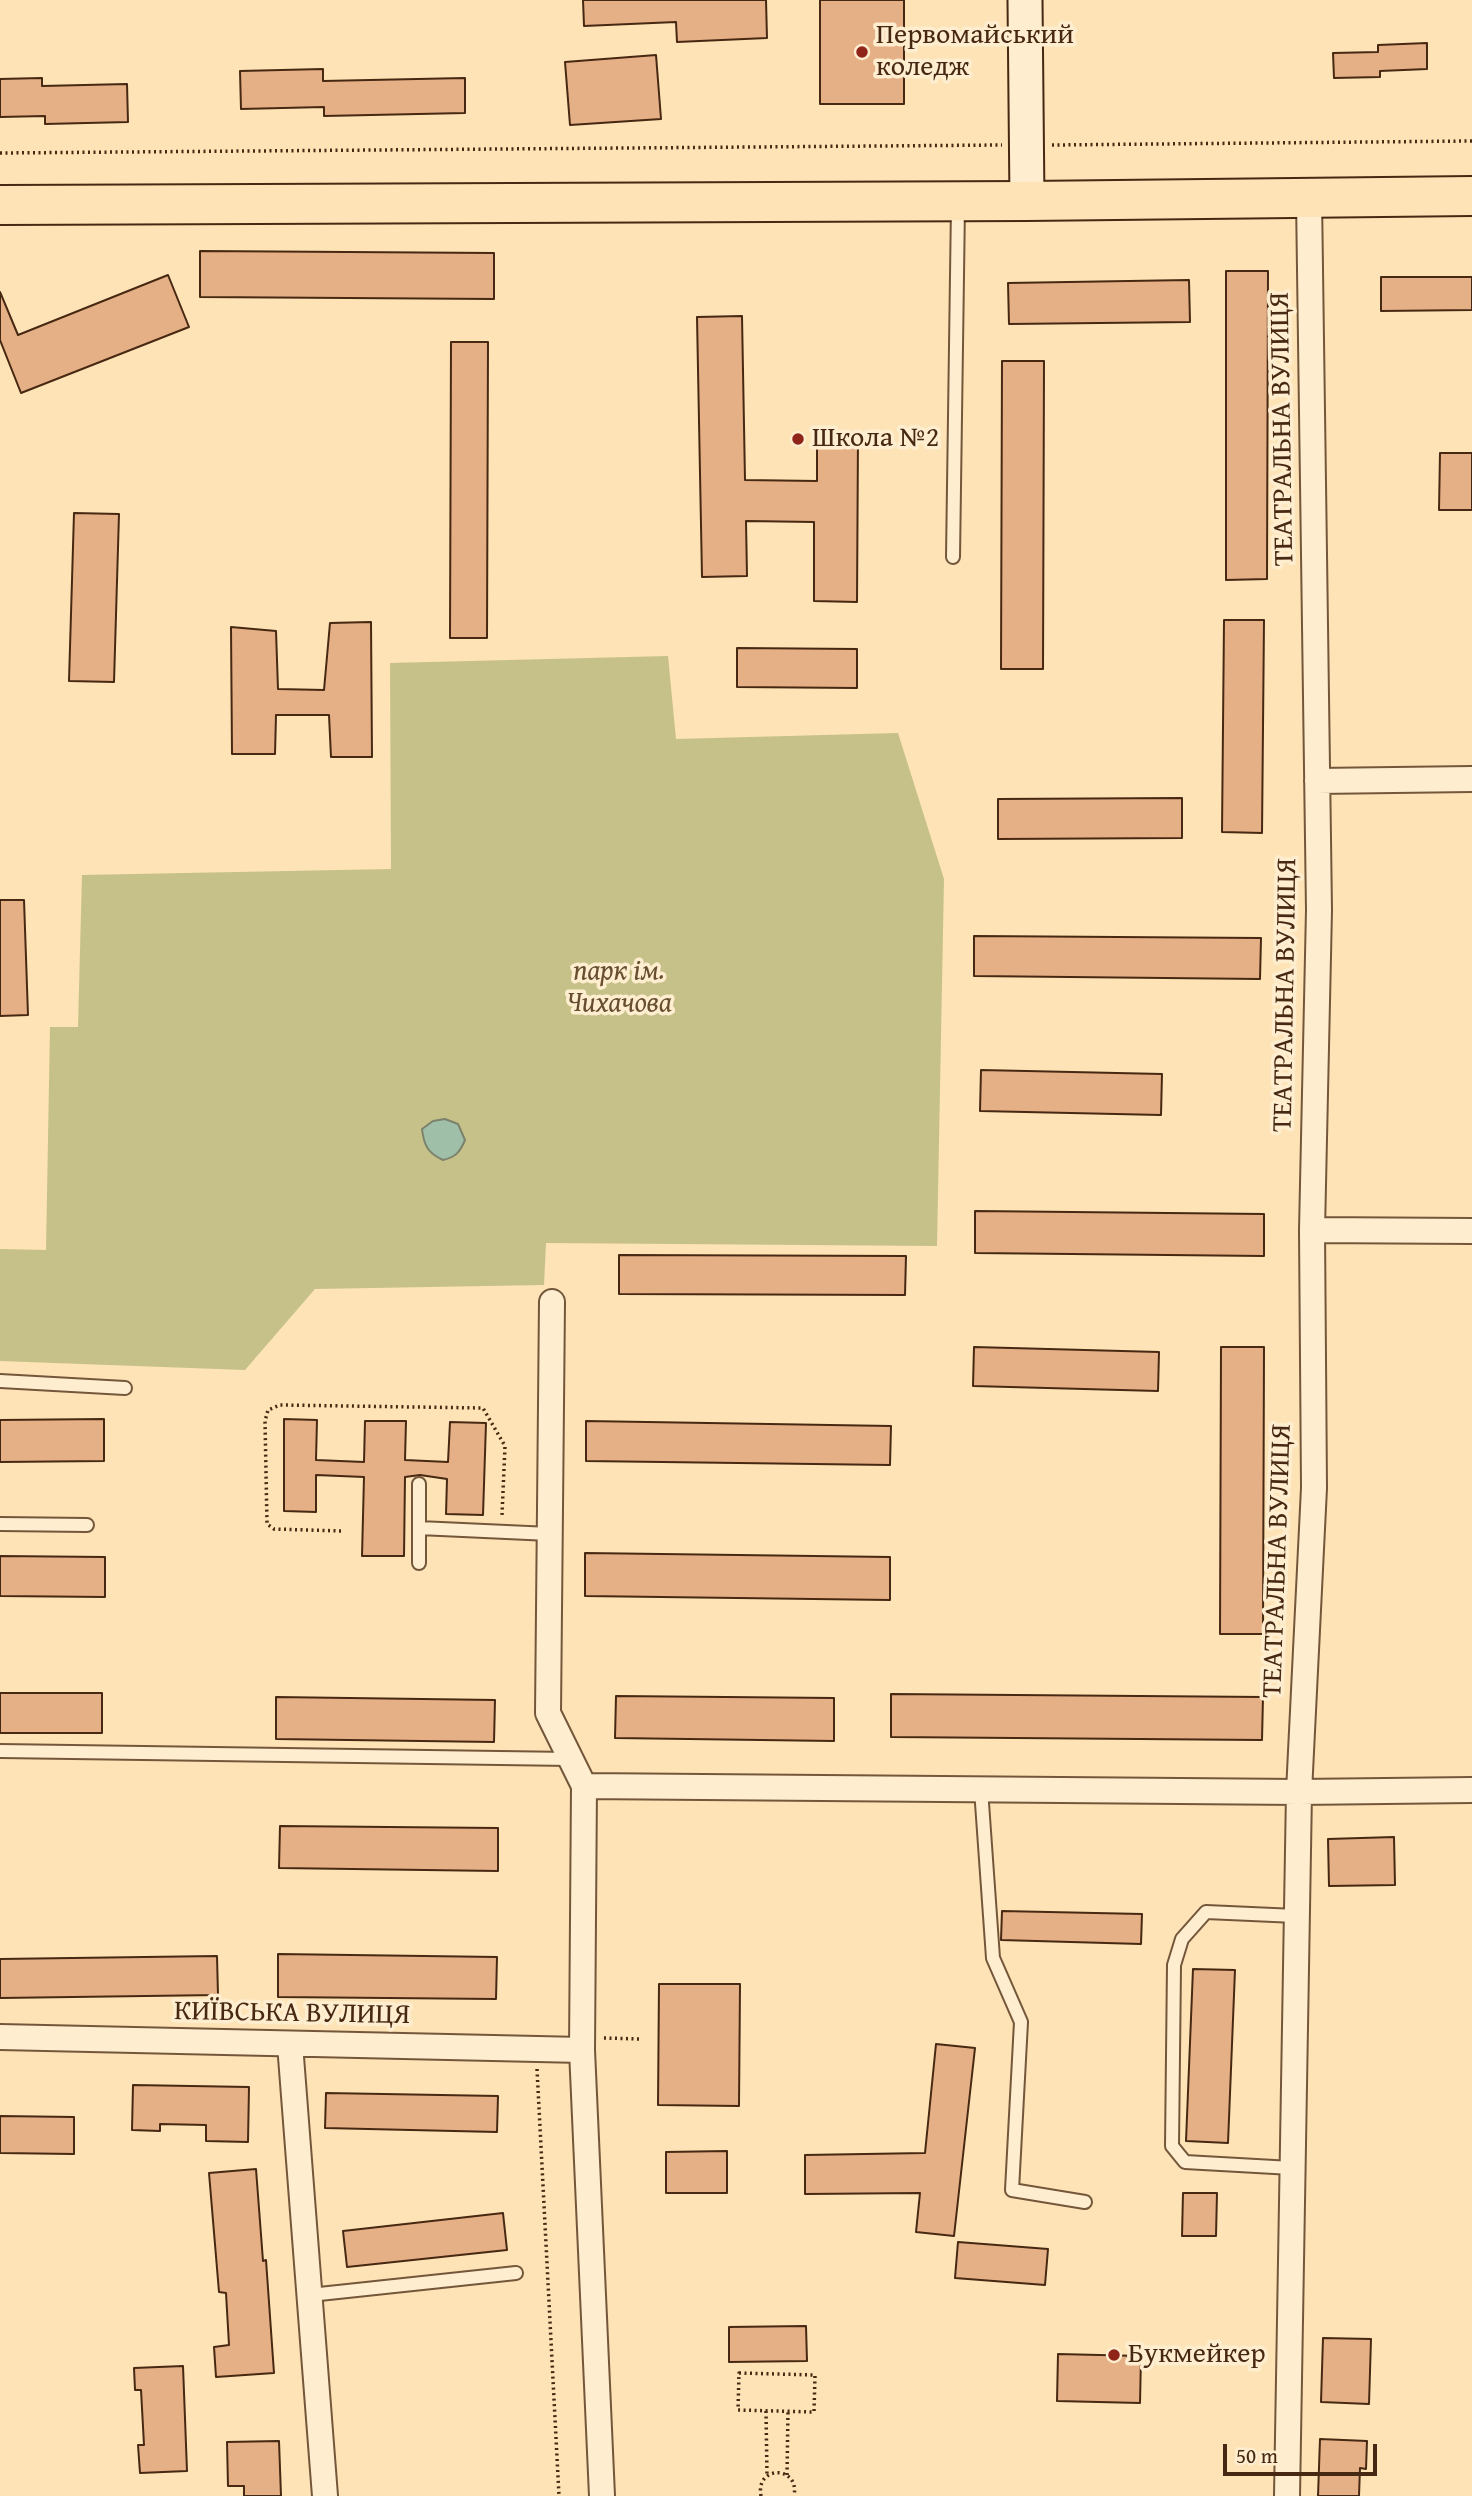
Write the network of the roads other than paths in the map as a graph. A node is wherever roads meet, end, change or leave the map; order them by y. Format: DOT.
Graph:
graph roads {
  1 [pos="1026,0"];
  2 [pos="1472,196"];
  3 [pos="1309,198"];
  4 [pos="958,201"];
  5 [pos="1027,201"];
  6 [pos="0,205"];
  7 [pos="953,557"];
  8 [pos="1472,779"];
  9 [pos="1317,781"];
  10 [pos="1312,1230"];
  11 [pos="1472,1231"];
  12 [pos="552,1303"];
  13 [pos="0,1381"];
  14 [pos="125,1388"];
  15 [pos="419,1484"];
  16 [pos="0,1524"];
  17 [pos="88,1525"];
  18 [pos="419,1528"];
  19 [pos="550,1534"];
  20 [pos="419,1563"];
  21 [pos="0,1751"];
  22 [pos="571,1759"];
  23 [pos="584,1786"];
  24 [pos="981,1789"];
  25 [pos="1472,1790"];
  26 [pos="1298,1792"];
  27 [pos="1296,1916"];
  28 [pos="0,2037"];
  29 [pos="290,2044"];
  30 [pos="582,2044"];
  31 [pos="1292,2168"];
  32 [pos="1085,2202"];
  33 [pos="516,2273"];
  34 [pos="310,2295"];
  35 [pos="326,2496"];
  36 [pos="602,2496"];
  37 [pos="1287,2496"];
  1 -- 5 [label="street"];
  2 -- 3 [label="main road"];
  3 -- 5 [label="main road"];
  3 -- 9 [label="street, ТЕАТРАЛЬНА ВУЛИЦЯ"];
  4 -- 5 [label="main road"];
  4 -- 6 [label="main road"];
  4 -- 7 [label="lane"];
  8 -- 9 [label="street"];
  9 -- 10 [label="street, ТЕАТРАЛЬНА ВУЛИЦЯ"];
  10 -- 11 [label="street"];
  10 -- 26 [label="street, ТЕАТРАЛЬНА ВУЛИЦЯ"];
  12 -- 19 [label="street"];
  13 -- 14 [label="lane"];
  15 -- 18 [label="lane"];
  16 -- 17 [label="lane"];
  18 -- 19 [label="lane"];
  18 -- 20 [label="lane"];
  19 -- 22 [label="street"];
  21 -- 22 [label="lane"];
  22 -- 23 [label="street"];
  23 -- 24 [label="street"];
  23 -- 30 [label="street"];
  24 -- 26 [label="street"];
  24 -- 32 [label="lane"];
  25 -- 26 [label="street"];
  26 -- 27 [label="street, ТЕАТРАЛЬНА ВУЛИЦЯ"];
  27 -- 31 [label="street, ТЕАТРАЛЬНА ВУЛИЦЯ"];
  27 -- 31 [label="lane"];
  28 -- 29 [label="street, КИЇВСЬКА ВУЛИЦЯ"];
  29 -- 30 [label="street, КИЇВСЬКА ВУЛИЦЯ"];
  29 -- 34 [label="street"];
  30 -- 36 [label="street"];
  31 -- 37 [label="street, ТЕАТРАЛЬНА ВУЛИЦЯ"];
  33 -- 34 [label="lane"];
  34 -- 35 [label="street"];
}
